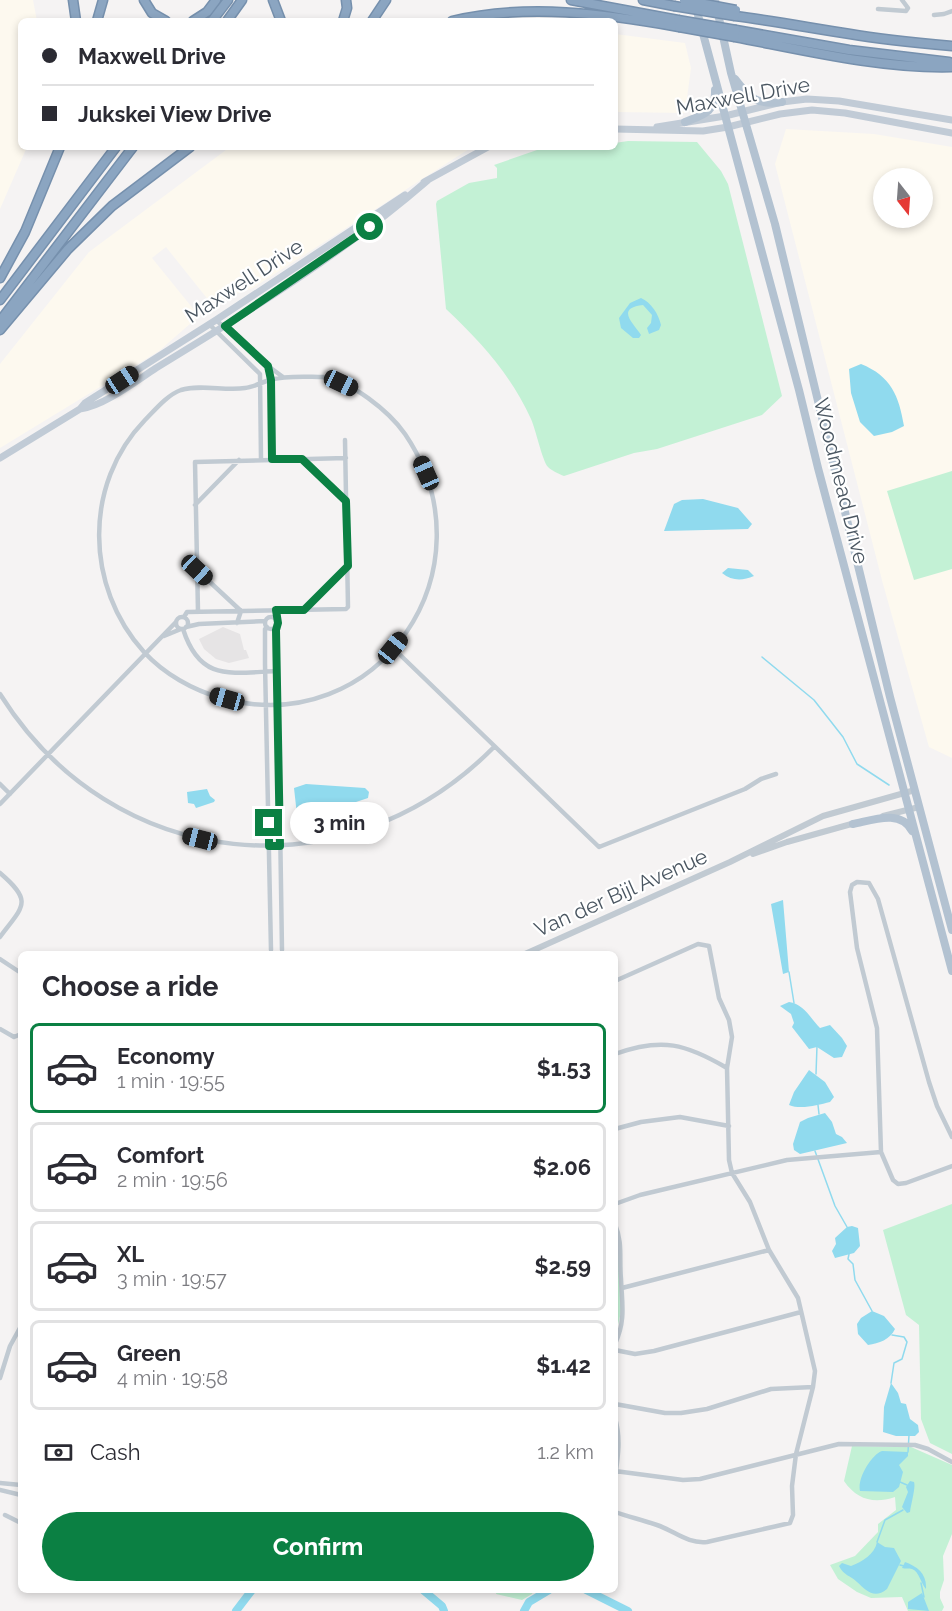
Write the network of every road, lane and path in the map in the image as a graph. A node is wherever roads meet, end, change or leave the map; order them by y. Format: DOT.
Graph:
graph roads {
  1 [pos="73,0"];
  2 [pos="103,0"];
  3 [pos="144,0"];
  4 [pos="216,0"];
  5 [pos="228,0"];
  6 [pos="242,0"];
  7 [pos="273,0"];
  8 [pos="346,0"];
  9 [pos="386,0"];
  10 [pos="571,0"];
  11 [pos="643,0"];
  12 [pos="684,0"];
  13 [pos="694,0"];
  14 [pos="715,0"];
  15 [pos="902,0"];
  16 [pos="878,9"];
  17 [pos="952,11"];
  18 [pos="735,13"];
  19 [pos="934,15"];
  20 [pos="76,18"];
  21 [pos="98,18"];
  22 [pos="161,18"];
  23 [pos="198,18"];
  24 [pos="215,18"];
  25 [pos="229,18"];
  26 [pos="280,18"];
  27 [pos="344,18"];
  28 [pos="374,18"];
  29 [pos="468,18"];
  30 [pos="679,23"];
  31 [pos="735,34"];
  32 [pos="952,46"];
  33 [pos="952,62"];
  34 [pos="952,67"];
  35 [pos="731,73"];
  36 [pos="714,76"];
  37 [pos="782,102"];
  38 [pos="743,111"];
  39 [pos="725,116"];
  40 [pos="952,120"];
  41 [pos="685,122"];
  42 [pos="746,123"];
  43 [pos="728,127"];
  44 [pos="618,129"];
  45 [pos="646,129"];
  46 [pos="952,133"];
  47 [pos="53,150"];
  48 [pos="59,150"];
  49 [pos="114,150"];
  50 [pos="131,150"];
  51 [pos="185,150"];
  52 [pos="483,150"];
  53 [pos="428,180"];
  54 [pos="45,185"];
  55 [pos="0,278"];
  56 [pos="0,300"];
  57 [pos="216,320"];
  58 [pos="0,321"];
  59 [pos="209,324"];
  60 [pos="225,326"];
  61 [pos="0,330"];
  62 [pos="216,332"];
  63 [pos="268,366"];
  64 [pos="284,378"];
  65 [pos="271,380"];
  66 [pos="260,384"];
  67 [pos="80,409"];
  68 [pos="345,440"];
  69 [pos="261,444"];
  70 [pos="272,444"];
  71 [pos="261,452"];
  72 [pos="272,452"];
  73 [pos="0,458"];
  74 [pos="346,458"];
  75 [pos="272,459"];
  76 [pos="302,459"];
  77 [pos="239,460"];
  78 [pos="261,460"];
  79 [pos="346,501"];
  80 [pos="195,505"];
  81 [pos="348,566"];
  82 [pos="197,570"];
  83 [pos="266,610"];
  84 [pos="276,610"];
  85 [pos="304,610"];
  86 [pos="241,611"];
  87 [pos="198,612"];
  88 [pos="276,618"];
  89 [pos="176,622"];
  90 [pos="237,623"];
  91 [pos="266,623"];
  92 [pos="184,624"];
  93 [pos="277,626"];
  94 [pos="161,637"];
  95 [pos="393,648"];
  96 [pos="146,654"];
  97 [pos="277,671"];
  98 [pos="266,672"];
  99 [pos="0,694"];
  100 [pos="267,704"];
  101 [pos="278,704"];
  102 [pos="494,747"];
  103 [pos="48,755"];
  104 [pos="776,774"];
  105 [pos="0,784"];
  106 [pos="915,789"];
  107 [pos="903,792"];
  108 [pos="10,794"];
  109 [pos="0,804"];
  110 [pos="919,807"];
  111 [pos="908,809"];
  112 [pos="854,824"];
  113 [pos="917,841"];
  114 [pos="269,846"];
  115 [pos="280,846"];
  116 [pos="730,862"];
  117 [pos="0,873"];
  118 [pos="952,930"];
  119 [pos="0,937"];
  120 [pos="271,943"];
  121 [pos="282,943"];
  122 [pos="271,950"];
  123 [pos="282,950"];
  124 [pos="532,951"];
  125 [pos="0,959"];
  126 [pos="18,971"];
  127 [pos="952,971"];
  128 [pos="618,980"];
  129 [pos="0,1029"];
  130 [pos="18,1035"];
  131 [pos="618,1053"];
  132 [pos="727,1068"];
  133 [pos="729,1126"];
  134 [pos="618,1128"];
  135 [pos="952,1137"];
  136 [pos="880,1152"];
  137 [pos="952,1166"];
  138 [pos="732,1173"];
  139 [pos="618,1203"];
  140 [pos="618,1234"];
  141 [pos="769,1250"];
  142 [pos="622,1288"];
  143 [pos="801,1312"];
  144 [pos="18,1331"];
  145 [pos="618,1335"];
  146 [pos="618,1351"];
  147 [pos="0,1378"];
  148 [pos="813,1387"];
  149 [pos="618,1405"];
  150 [pos="618,1433"];
  151 [pos="618,1449"];
  152 [pos="796,1454"];
  153 [pos="952,1462"];
  154 [pos="618,1471"];
  155 [pos="0,1483"];
  156 [pos="18,1485"];
  157 [pos="0,1490"];
  158 [pos="18,1494"];
  159 [pos="618,1513"];
  160 [pos="5,1515"];
  161 [pos="18,1522"];
  1 -- 20 [label="highway"];
  2 -- 21 [label="highway"];
  3 -- 22 [label="highway"];
  4 -- 23 [label="highway"];
  5 -- 24 [label="highway"];
  6 -- 25 [label="highway"];
  7 -- 26 [label="highway"];
  8 -- 27 [label="highway"];
  9 -- 28 [label="highway"];
  10 -- 30 [label="highway"];
  11 -- 18 [label="highway, bridge"];
  12 -- 18 [label="highway, bridge"];
  13 -- 36 [label="main road, Woodmead Drive"];
  14 -- 35 [label="main road, Woodmead Drive"];
  15 -- 16 [label="street"];
  17 -- 19 [label="street"];
  18 -- 32 [label="highway"];
  29 -- 30 [label="highway"];
  30 -- 31 [label="highway, bridge"];
  31 -- 33 [label="highway"];
  31 -- 34 [label="highway"];
  35 -- 37 [label="main road"];
  35 -- 38 [label="main road, Woodmead Drive"];
  36 -- 39 [label="main road, Woodmead Drive"];
  36 -- 41 [label="main road"];
  37 -- 38 [label="main road, Maxwell Drive"];
  37 -- 40 [label="main road, Maxwell Drive"];
  38 -- 39 [label="main road, Maxwell Drive"];
  38 -- 42 [label="main road, Woodmead Drive"];
  39 -- 41 [label="main road, Maxwell Drive"];
  39 -- 43 [label="main road, Woodmead Drive"];
  41 -- 45 [label="main road, Maxwell Drive"];
  42 -- 43 [label="main road, Maxwell Drive"];
  42 -- 46 [label="main road, Maxwell Drive"];
  42 -- 106 [label="main road, Woodmead Drive"];
  43 -- 45 [label="main road, Maxwell Drive"];
  43 -- 107 [label="main road, Woodmead Drive"];
  44 -- 45 [label="main road, Maxwell Drive"];
  47 -- 54 [label="highway"];
  48 -- 54 [label="highway"];
  49 -- 56 [label="highway"];
  50 -- 58 [label="highway"];
  51 -- 61 [label="highway"];
  52 -- 53 [label="main road, Maxwell Drive"];
  53 -- 57 [label="main road, Maxwell Drive"];
  53 -- 60 [label="main road, Maxwell Drive"];
  54 -- 55 [label="highway"];
  57 -- 59 [label="main road, Maxwell Drive"];
  57 -- 60 [label="street"];
  59 -- 62 [label="street"];
  59 -- 67 [label="main road, Maxwell Drive"];
  60 -- 62 [label="main road, Maxwell Drive"];
  60 -- 63 [label="street"];
  62 -- 66 [label="street"];
  62 -- 67 [label="main road, Maxwell Drive"];
  63 -- 64 [label="street"];
  63 -- 65 [label="street"];
  64 -- 65 [label="street"];
  64 -- 95 [label="street"];
  65 -- 66 [label="street"];
  65 -- 70 [label="street"];
  66 -- 69 [label="street"];
  66 -- 96 [label="street"];
  67 -- 73 [label="main road, Maxwell Drive"];
  68 -- 74 [label="street"];
  69 -- 70 [label="street"];
  69 -- 71 [label="street"];
  70 -- 72 [label="street"];
  71 -- 72 [label="street"];
  71 -- 78 [label="street"];
  72 -- 75 [label="street"];
  74 -- 76 [label="street"];
  74 -- 79 [label="street"];
  75 -- 76 [label="street"];
  75 -- 78 [label="street"];
  76 -- 79 [label="street"];
  77 -- 78 [label="street"];
  77 -- 80 [label="street"];
  77 -- 80 [label="street"];
  79 -- 81 [label="street"];
  80 -- 82 [label="street"];
  81 -- 85 [label="street"];
  81 -- 85 [label="street"];
  82 -- 86 [label="street"];
  82 -- 87 [label="street"];
  83 -- 84 [label="street"];
  83 -- 86 [label="street"];
  83 -- 91 [label="street"];
  84 -- 85 [label="street"];
  84 -- 88 [label="street"];
  86 -- 87 [label="street"];
  86 -- 90 [label="street"];
  87 -- 92 [label="street"];
  88 -- 91 [label="street"];
  88 -- 93 [label="street"];
  89 -- 92 [label="street"];
  89 -- 92 [label="street"];
  89 -- 94 [label="street"];
  90 -- 91 [label="street"];
  90 -- 92 [label="street"];
  91 -- 93 [label="street"];
  91 -- 98 [label="street"];
  92 -- 94 [label="street"];
  92 -- 98 [label="street"];
  93 -- 97 [label="street"];
  94 -- 96 [label="street"];
  95 -- 101 [label="street"];
  95 -- 102 [label="street"];
  96 -- 100 [label="street"];
  96 -- 103 [label="street"];
  97 -- 98 [label="street"];
  97 -- 101 [label="street"];
  98 -- 100 [label="street"];
  99 -- 103 [label="street"];
  100 -- 101 [label="street"];
  100 -- 114 [label="street"];
  101 -- 115 [label="street"];
  102 -- 104 [label="street"];
  102 -- 115 [label="street"];
  103 -- 108 [label="street"];
  103 -- 114 [label="street"];
  105 -- 108 [label="street"];
  106 -- 107 [label="street, Van der Bijl Avenue"];
  106 -- 110 [label="main road, Woodmead Drive"];
  107 -- 111 [label="main road, Woodmead Drive"];
  107 -- 116 [label="street, Van der Bijl Avenue"];
  108 -- 109 [label="street"];
  110 -- 111 [label="street, Van der Bijl Avenue"];
  110 -- 118 [label="main road, Woodmead Drive"];
  111 -- 112 [label="street, Van der Bijl Avenue"];
  111 -- 113 [label="main road, Woodmead Drive"];
  112 -- 113 [label="main road"];
  112 -- 116 [label="street, Van der Bijl Avenue"];
  113 -- 127 [label="main road, Woodmead Drive"];
  114 -- 115 [label="street"];
  114 -- 120 [label="street"];
  115 -- 121 [label="street"];
  116 -- 124 [label="street, Van der Bijl Avenue"];
  117 -- 119 [label="street"];
  120 -- 121 [label="street"];
  120 -- 122 [label="street"];
  121 -- 123 [label="street"];
  125 -- 126 [label="street"];
  128 -- 132 [label="street"];
  129 -- 130 [label="street"];
  131 -- 132 [label="street"];
  132 -- 133 [label="street"];
  133 -- 134 [label="street"];
  133 -- 138 [label="street"];
  135 -- 136 [label="street"];
  136 -- 137 [label="street"];
  136 -- 138 [label="street"];
  138 -- 139 [label="street"];
  138 -- 141 [label="street"];
  140 -- 142 [label="street"];
  141 -- 142 [label="street"];
  141 -- 143 [label="street"];
  142 -- 145 [label="street"];
  143 -- 146 [label="street"];
  143 -- 148 [label="street"];
  144 -- 147 [label="street"];
  148 -- 149 [label="street"];
  148 -- 152 [label="street"];
  150 -- 151 [label="street"];
  152 -- 153 [label="street"];
  152 -- 154 [label="street"];
  152 -- 159 [label="street"];
  155 -- 156 [label="street"];
  157 -- 158 [label="street"];
  160 -- 161 [label="street"];
}
